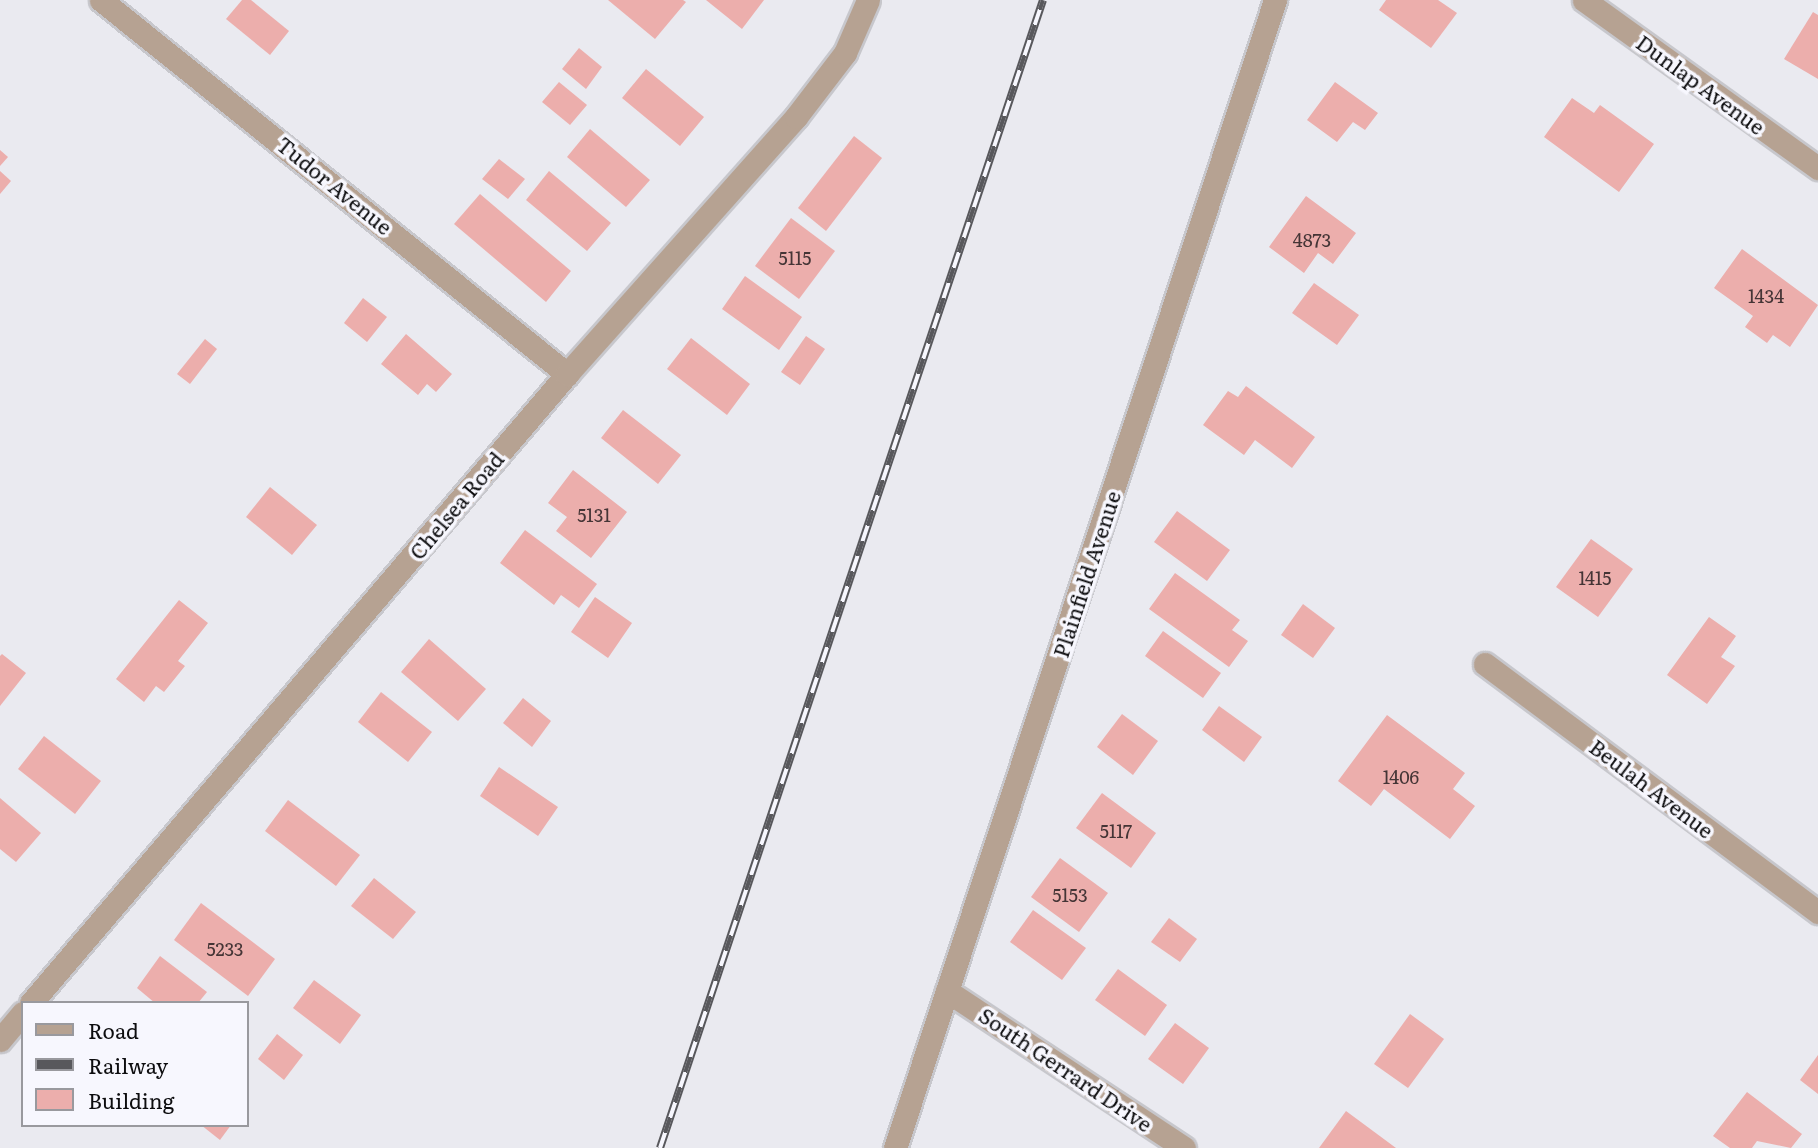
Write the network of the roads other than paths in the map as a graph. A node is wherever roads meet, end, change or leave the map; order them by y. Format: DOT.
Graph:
graph roads {
  1 [pos="101,0"];
  2 [pos="868,0"];
  3 [pos="1275,0"];
  4 [pos="1584,0"];
  5 [pos="1818,168"];
  6 [pos="567,374"];
  7 [pos="1485,664"];
  8 [pos="1818,912"];
  9 [pos="947,991"];
  10 [pos="34,1001"];
  11 [pos="21,1015"];
  12 [pos="0,1040"];
  13 [pos="895,1148"];
  14 [pos="1184,1148"];
  1 -- 6 [label="street, Tudor Avenue"];
  2 -- 6 [label="street, Chelsea Road"];
  3 -- 9 [label="street, Plainfield Avenue"];
  4 -- 5 [label="street, Dunlap Avenue"];
  6 -- 10 [label="street, Chelsea Road"];
  7 -- 8 [label="street, Beulah Avenue"];
  9 -- 13 [label="street, Plainfield Avenue"];
  9 -- 14 [label="street, South Gerrard Drive"];
  11 -- 12 [label="street"];
}
